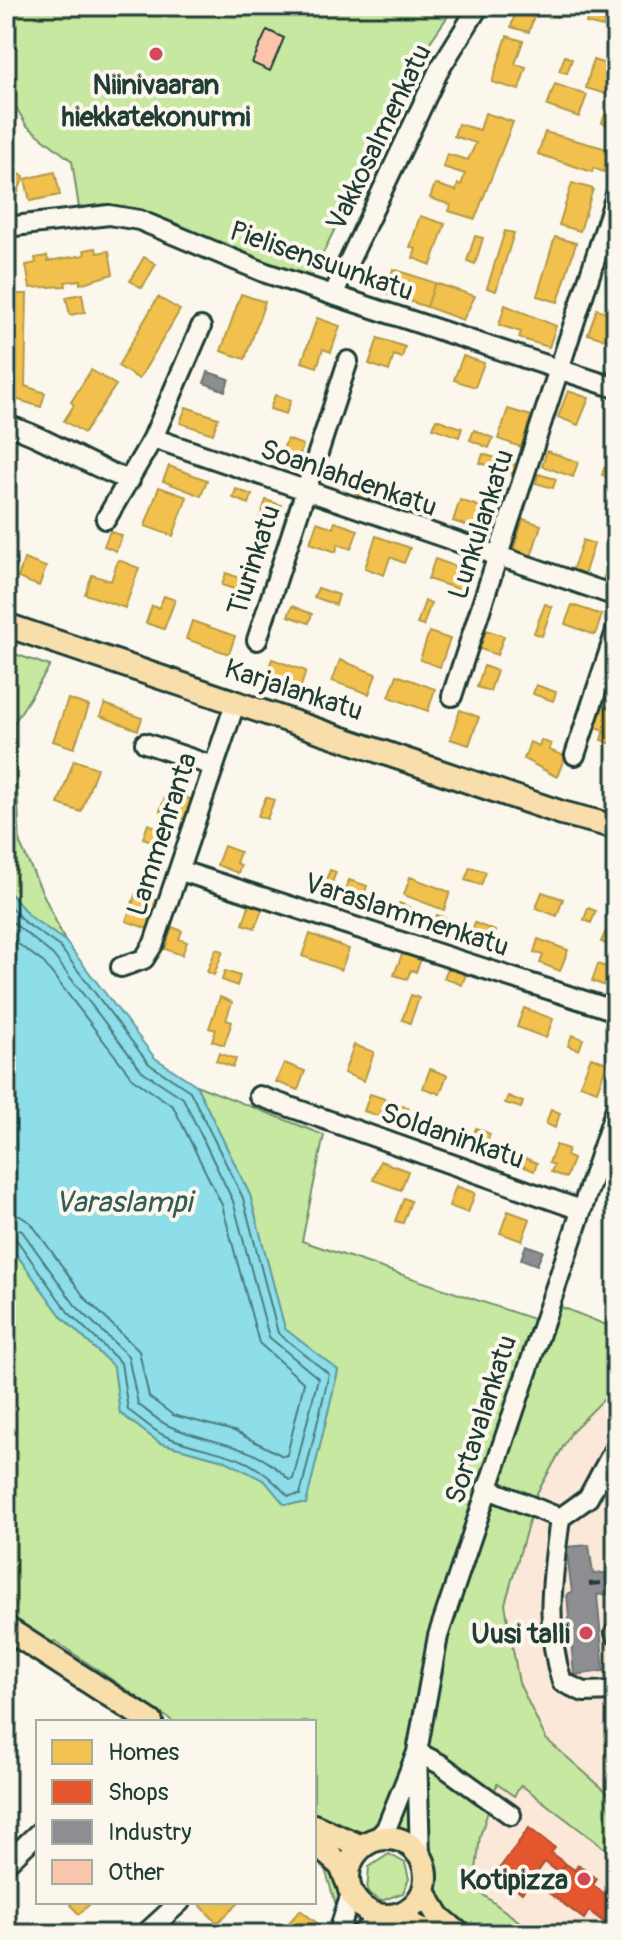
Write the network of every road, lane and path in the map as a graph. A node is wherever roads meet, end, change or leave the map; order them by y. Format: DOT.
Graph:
graph roads {
  1 [pos="479,6"];
  2 [pos="616,195"];
  3 [pos="6,227"];
  4 [pos="333,295"];
  5 [pos="201,327"];
  6 [pos="348,361"];
  7 [pos="560,369"];
  8 [pos="616,388"];
  9 [pos="6,425"];
  10 [pos="153,438"];
  11 [pos="130,480"];
  12 [pos="305,491"];
  13 [pos="106,519"];
  14 [pos="499,559"];
  15 [pos="616,596"];
  16 [pos="6,625"];
  17 [pos="616,631"];
  18 [pos="257,640"];
  19 [pos="452,696"];
  20 [pos="236,701"];
  21 [pos="145,743"];
  22 [pos="575,755"];
  23 [pos="213,766"];
  24 [pos="562,813"];
  25 [pos="616,827"];
  26 [pos="616,839"];
  27 [pos="181,871"];
  28 [pos="121,967"];
  29 [pos="616,1011"];
  30 [pos="259,1096"];
  31 [pos="616,1108"];
  32 [pos="581,1210"];
  33 [pos="616,1446"];
  34 [pos="486,1488"];
  35 [pos="560,1518"];
  36 [pos="6,1628"];
  37 [pos="616,1691"];
  38 [pos="148,1720"];
  39 [pos="417,1752"];
  40 [pos="511,1815"];
  41 [pos="316,1827"];
  42 [pos="36,1835"];
  43 [pos="368,1843"];
  44 [pos="316,1844"];
  45 [pos="420,1856"];
  46 [pos="6,1864"];
  47 [pos="349,1889"];
  48 [pos="424,1892"];
  49 [pos="178,1904"];
  50 [pos="385,1916"];
  51 [pos="145,1934"];
  52 [pos="338,1934"];
  53 [pos="361,1934"];
  54 [pos="434,1934"];
  55 [pos="459,1934"];
  1 -- 4 [label="street, Vakkosalmenkatu"];
  2 -- 7 [label="street, Lunkulankatu"];
  3 -- 4 [label="street, Pielisensuunkatu"];
  4 -- 7 [label="street, Pielisensuunkatu"];
  5 -- 10 [label="street"];
  6 -- 12 [label="street, Tiurinkatu"];
  7 -- 8 [label="street, Pielisensuunkatu"];
  7 -- 14 [label="street, Lunkulankatu"];
  9 -- 11 [label="street"];
  10 -- 11 [label="street"];
  10 -- 12 [label="street, Soanlahdenkatu"];
  11 -- 13 [label="street"];
  12 -- 14 [label="street, Soanlahdenkatu"];
  12 -- 18 [label="street, Tiurinkatu"];
  14 -- 15 [label="street, Soanlahdenkatu"];
  14 -- 19 [label="street, Lunkulankatu"];
  16 -- 20 [label="main road, Karjalankatu"];
  17 -- 22 [label="street"];
  20 -- 23 [label="street, Lammenranta"];
  20 -- 24 [label="main road, Karjalankatu"];
  21 -- 23 [label="street"];
  23 -- 27 [label="street, Lammenranta"];
  24 -- 25 [label="main road, Karjalankatu"];
  24 -- 26 [label="main road, Karjalankatu"];
  27 -- 28 [label="street, Lammenranta"];
  27 -- 29 [label="street, Varaslammenkatu"];
  30 -- 32 [label="street, Soldaninkatu"];
  31 -- 32 [label="street, Sortavalankatu"];
  32 -- 34 [label="street, Sortavalankatu"];
  33 -- 35 [label="street"];
  34 -- 35 [label="street"];
  34 -- 39 [label="street, Sortavalankatu"];
  35 -- 37 [label="street"];
  36 -- 38 [label="main road"];
  39 -- 40 [label="street"];
  39 -- 43 [label="street, Sortavalankatu"];
  39 -- 45 [label="street, Sortavalankatu"];
  41 -- 43 [label="main road"];
  42 -- 46 [label="street"];
  43 -- 45 [label="main road"];
  43 -- 47 [label="main road"];
  44 -- 47 [label="main road"];
  45 -- 48 [label="main road"];
  47 -- 50 [label="main road"];
  47 -- 52 [label="street"];
  48 -- 50 [label="main road"];
  48 -- 55 [label="main road"];
  49 -- 51 [label="street"];
  50 -- 53 [label="street"];
  50 -- 54 [label="main road"];
}
